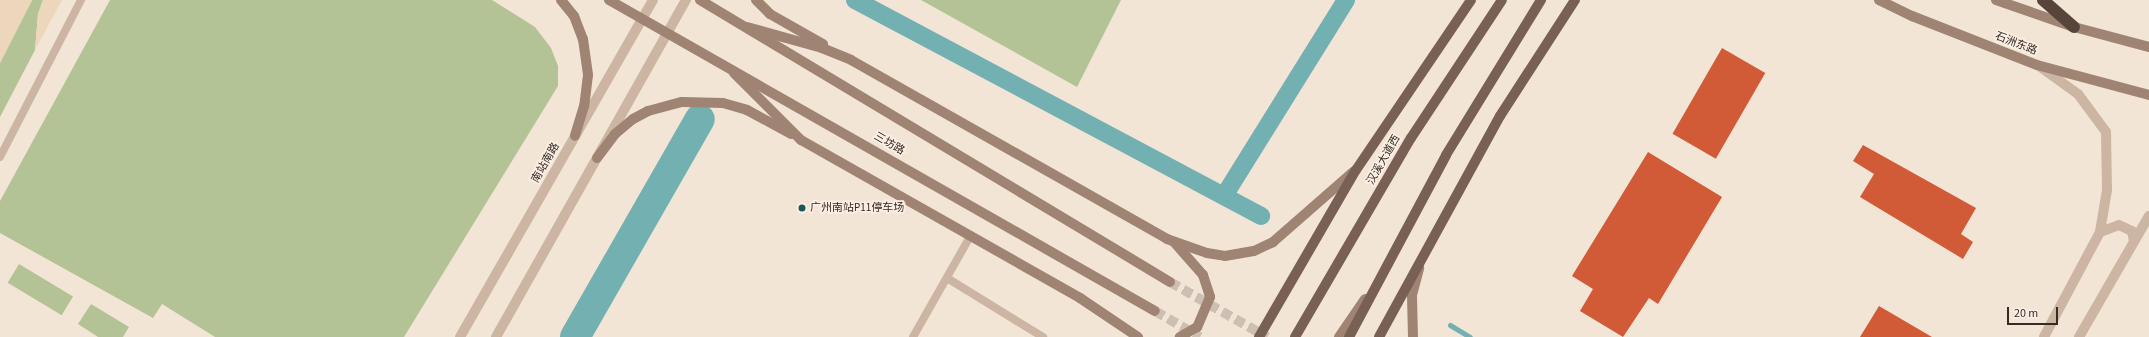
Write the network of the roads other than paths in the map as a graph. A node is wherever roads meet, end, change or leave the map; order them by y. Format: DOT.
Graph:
graph roads {
  1 [pos="81,0"];
  2 [pos="561,0"];
  3 [pos="609,0"];
  4 [pos="653,0"];
  5 [pos="686,0"];
  6 [pos="700,0"];
  7 [pos="756,0"];
  8 [pos="1471,0"];
  9 [pos="1502,0"];
  10 [pos="1541,0"];
  11 [pos="1880,0"];
  12 [pos="1996,0"];
  13 [pos="2043,0"];
  14 [pos="1575,2"];
  15 [pos="643,18"];
  16 [pos="747,27"];
  17 [pos="2074,27"];
  18 [pos="668,32"];
  19 [pos="2149,47"];
  20 [pos="851,60"];
  21 [pos="724,63"];
  22 [pos="2037,65"];
  23 [pos="2149,95"];
  24 [pos="575,136"];
  25 [pos="802,140"];
  26 [pos="0,157"];
  27 [pos="597,158"];
  28 [pos="1356,170"];
  29 [pos="2149,216"];
  30 [pos="2100,232"];
  31 [pos="972,235"];
  32 [pos="1172,240"];
  33 [pos="2134,241"];
  34 [pos="1423,256"];
  35 [pos="1381,277"];
  36 [pos="947,278"];
  37 [pos="1170,282"];
  38 [pos="1155,311"];
  39 [pos="1138,336"];
  40 [pos="460,337"];
  41 [pos="496,337"];
  42 [pos="913,337"];
  43 [pos="1043,337"];
  44 [pos="1180,337"];
  45 [pos="1259,337"];
  46 [pos="1295,337"];
  47 [pos="1339,337"];
  48 [pos="1349,337"];
  49 [pos="1379,337"];
  50 [pos="1413,337"];
  51 [pos="2044,337"];
  52 [pos="2079,337"];
  1 -- 26 [label="lane"];
  2 -- 24 [label="main road"];
  3 -- 15 [label="main road, 三坊路"];
  4 -- 15 [label="street, 南站南路"];
  5 -- 18 [label="street"];
  6 -- 16 [label="main road"];
  7 -- 20 [label="main road"];
  8 -- 28 [label="main road"];
  9 -- 46 [label="main road, 汉溪大道西"];
  10 -- 35 [label="main road"];
  11 -- 22 [label="main road, 石洲东路"];
  12 -- 17 [label="main road"];
  13 -- 17 [label="highway"];
  14 -- 34 [label="main road"];
  15 -- 18 [label="main road, 三坊路"];
  15 -- 24 [label="street, 南站南路"];
  16 -- 20 [label="main road"];
  16 -- 37 [label="main road"];
  17 -- 19 [label="main road"];
  18 -- 21 [label="main road, 三坊路"];
  18 -- 27 [label="street"];
  20 -- 32 [label="main road"];
  21 -- 25 [label="main road"];
  21 -- 38 [label="main road, 三坊路"];
  22 -- 23 [label="main road, 石洲东路"];
  22 -- 30 [label="street"];
  24 -- 40 [label="street, 南站南路"];
  25 -- 27 [label="main road"];
  25 -- 31 [label="main road"];
  27 -- 41 [label="street"];
  28 -- 32 [label="main road"];
  28 -- 45 [label="main road"];
  29 -- 33 [label="street"];
  30 -- 33 [label="street"];
  30 -- 51 [label="street"];
  31 -- 36 [label="lane"];
  31 -- 39 [label="main road"];
  32 -- 44 [label="main road"];
  33 -- 52 [label="street"];
  34 -- 49 [label="main road"];
  34 -- 50 [label="main road"];
  35 -- 47 [label="main road"];
  35 -- 48 [label="main road"];
  36 -- 42 [label="lane"];
  36 -- 43 [label="lane"];
}
